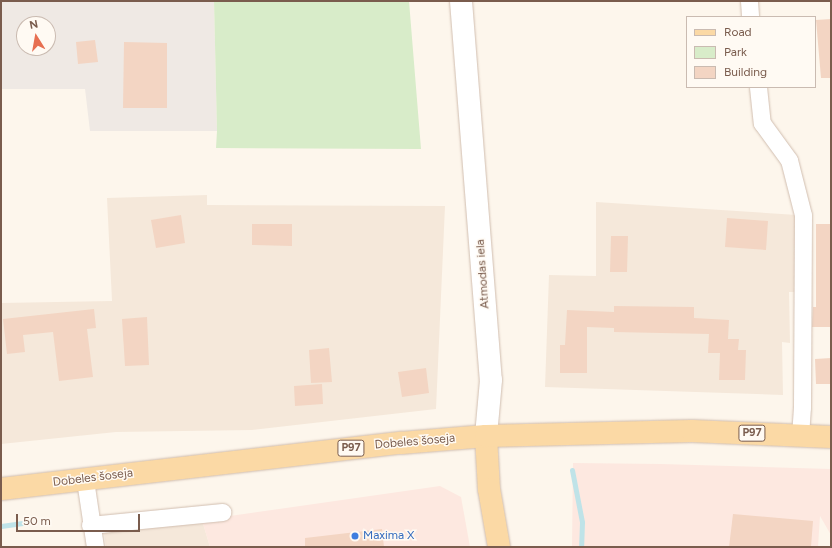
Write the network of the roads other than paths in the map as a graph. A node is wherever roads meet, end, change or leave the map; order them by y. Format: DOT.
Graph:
graph roads {
  1 [pos="461,1"];
  2 [pos="748,1"];
  3 [pos="750,16"];
  4 [pos="758,88"];
  5 [pos="800,435"];
  6 [pos="486,436"];
  7 [pos="831,437"];
  8 [pos="84,480"];
  9 [pos="1,490"];
  10 [pos="222,512"];
  11 [pos="90,525"];
  12 [pos="95,547"];
  13 [pos="499,547"];
  1 -- 6 [label="main road, Atmodas iela"];
  2 -- 3 [label="street"];
  4 -- 5 [label="street"];
  5 -- 6 [label="main road, Dobeles šoseja / P97"];
  5 -- 7 [label="main road, Dobeles šoseja / P97"];
  6 -- 8 [label="main road, Dobeles šoseja / P97"];
  6 -- 13 [label="main road, Atmodas iela"];
  8 -- 9 [label="main road, Dobeles šoseja / P97"];
  8 -- 11 [label="street"];
  10 -- 11 [label="street"];
  11 -- 12 [label="street"];
}
